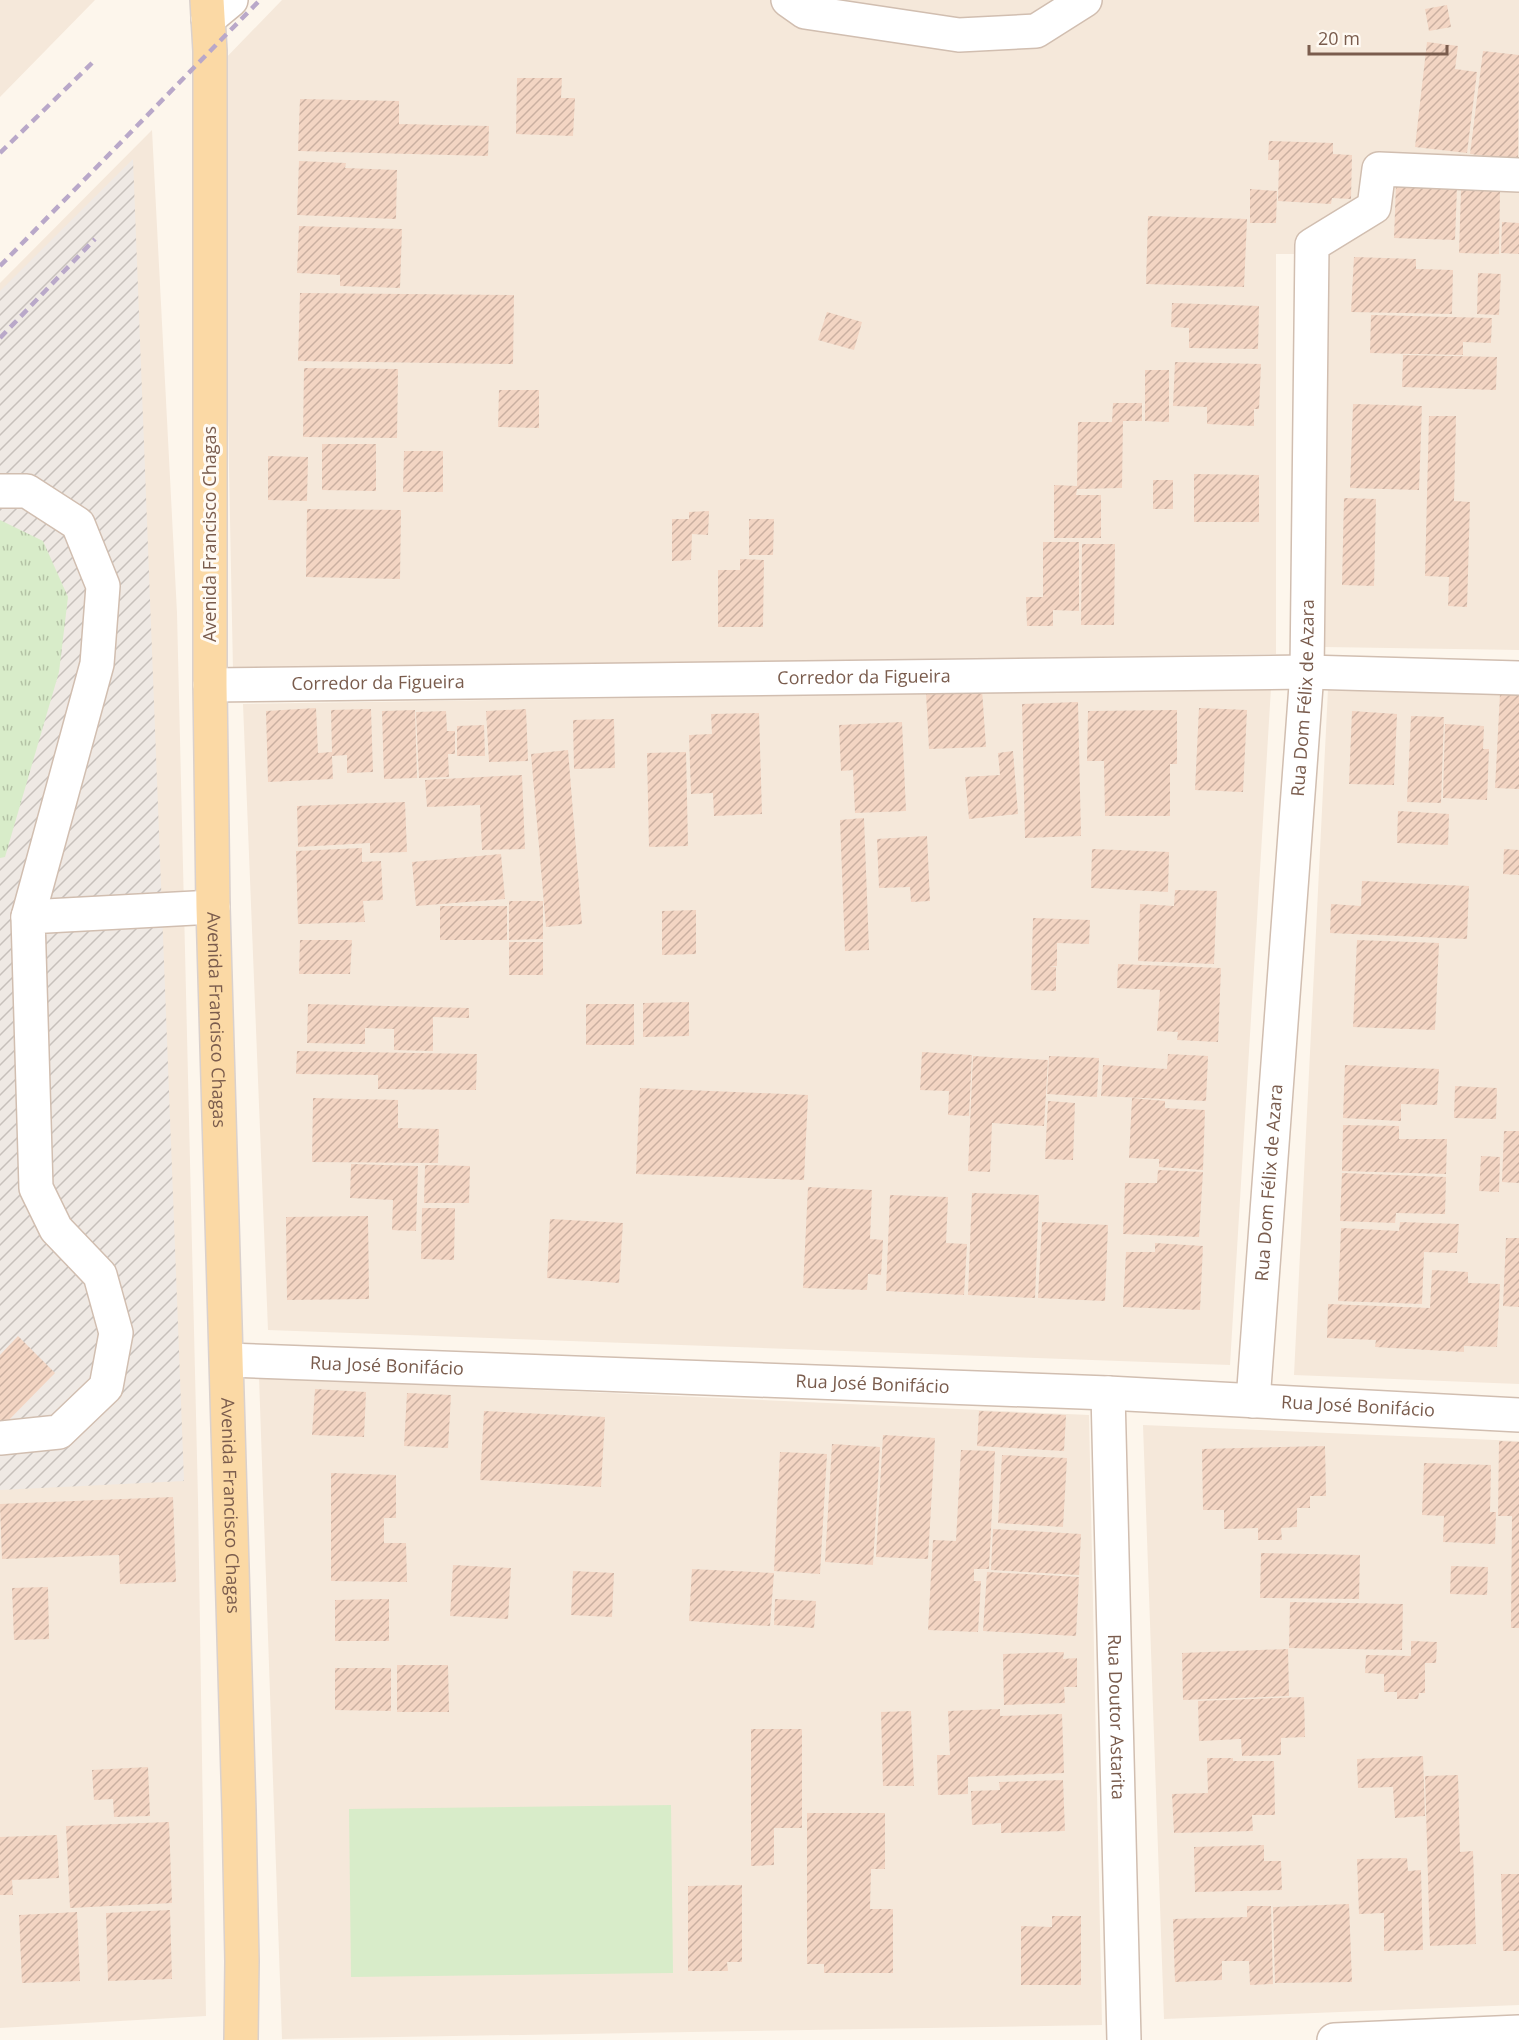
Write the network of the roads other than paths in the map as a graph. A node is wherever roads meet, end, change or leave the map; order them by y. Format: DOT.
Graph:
graph roads {
  1 [pos="1085,0"];
  2 [pos="807,4"];
  3 [pos="215,6"];
  4 [pos="1519,176"];
  5 [pos="0,491"];
  6 [pos="1307,672"];
  7 [pos="1519,678"];
  8 [pos="210,685"];
  9 [pos="213,907"];
  10 [pos="28,917"];
  11 [pos="227,1360"];
  12 [pos="1108,1393"];
  13 [pos="1253,1401"];
  14 [pos="1519,1415"];
  15 [pos="0,1438"];
  16 [pos="1519,2032"];
  17 [pos="241,2040"];
  18 [pos="1124,2040"];
  19 [pos="1334,2040"];
  1 -- 2 [label="street"];
  3 -- 8 [label="main road, Avenida Francisco Chagas"];
  4 -- 6 [label="street, Rua Dom Félix de Azara"];
  5 -- 10 [label="street"];
  6 -- 7 [label="street, Corredor da Figueira"];
  6 -- 8 [label="street, Corredor da Figueira"];
  6 -- 13 [label="street, Rua Dom Félix de Azara"];
  8 -- 9 [label="main road, Avenida Francisco Chagas"];
  9 -- 10 [label="street"];
  9 -- 11 [label="main road, Avenida Francisco Chagas"];
  10 -- 15 [label="street"];
  11 -- 12 [label="street, Rua José Bonifácio"];
  11 -- 17 [label="main road, Avenida Francisco Chagas"];
  12 -- 13 [label="street, Rua José Bonifácio"];
  12 -- 18 [label="street, Rua Doutor Astarita"];
  13 -- 14 [label="street, Rua José Bonifácio"];
  16 -- 19 [label="street"];
}
